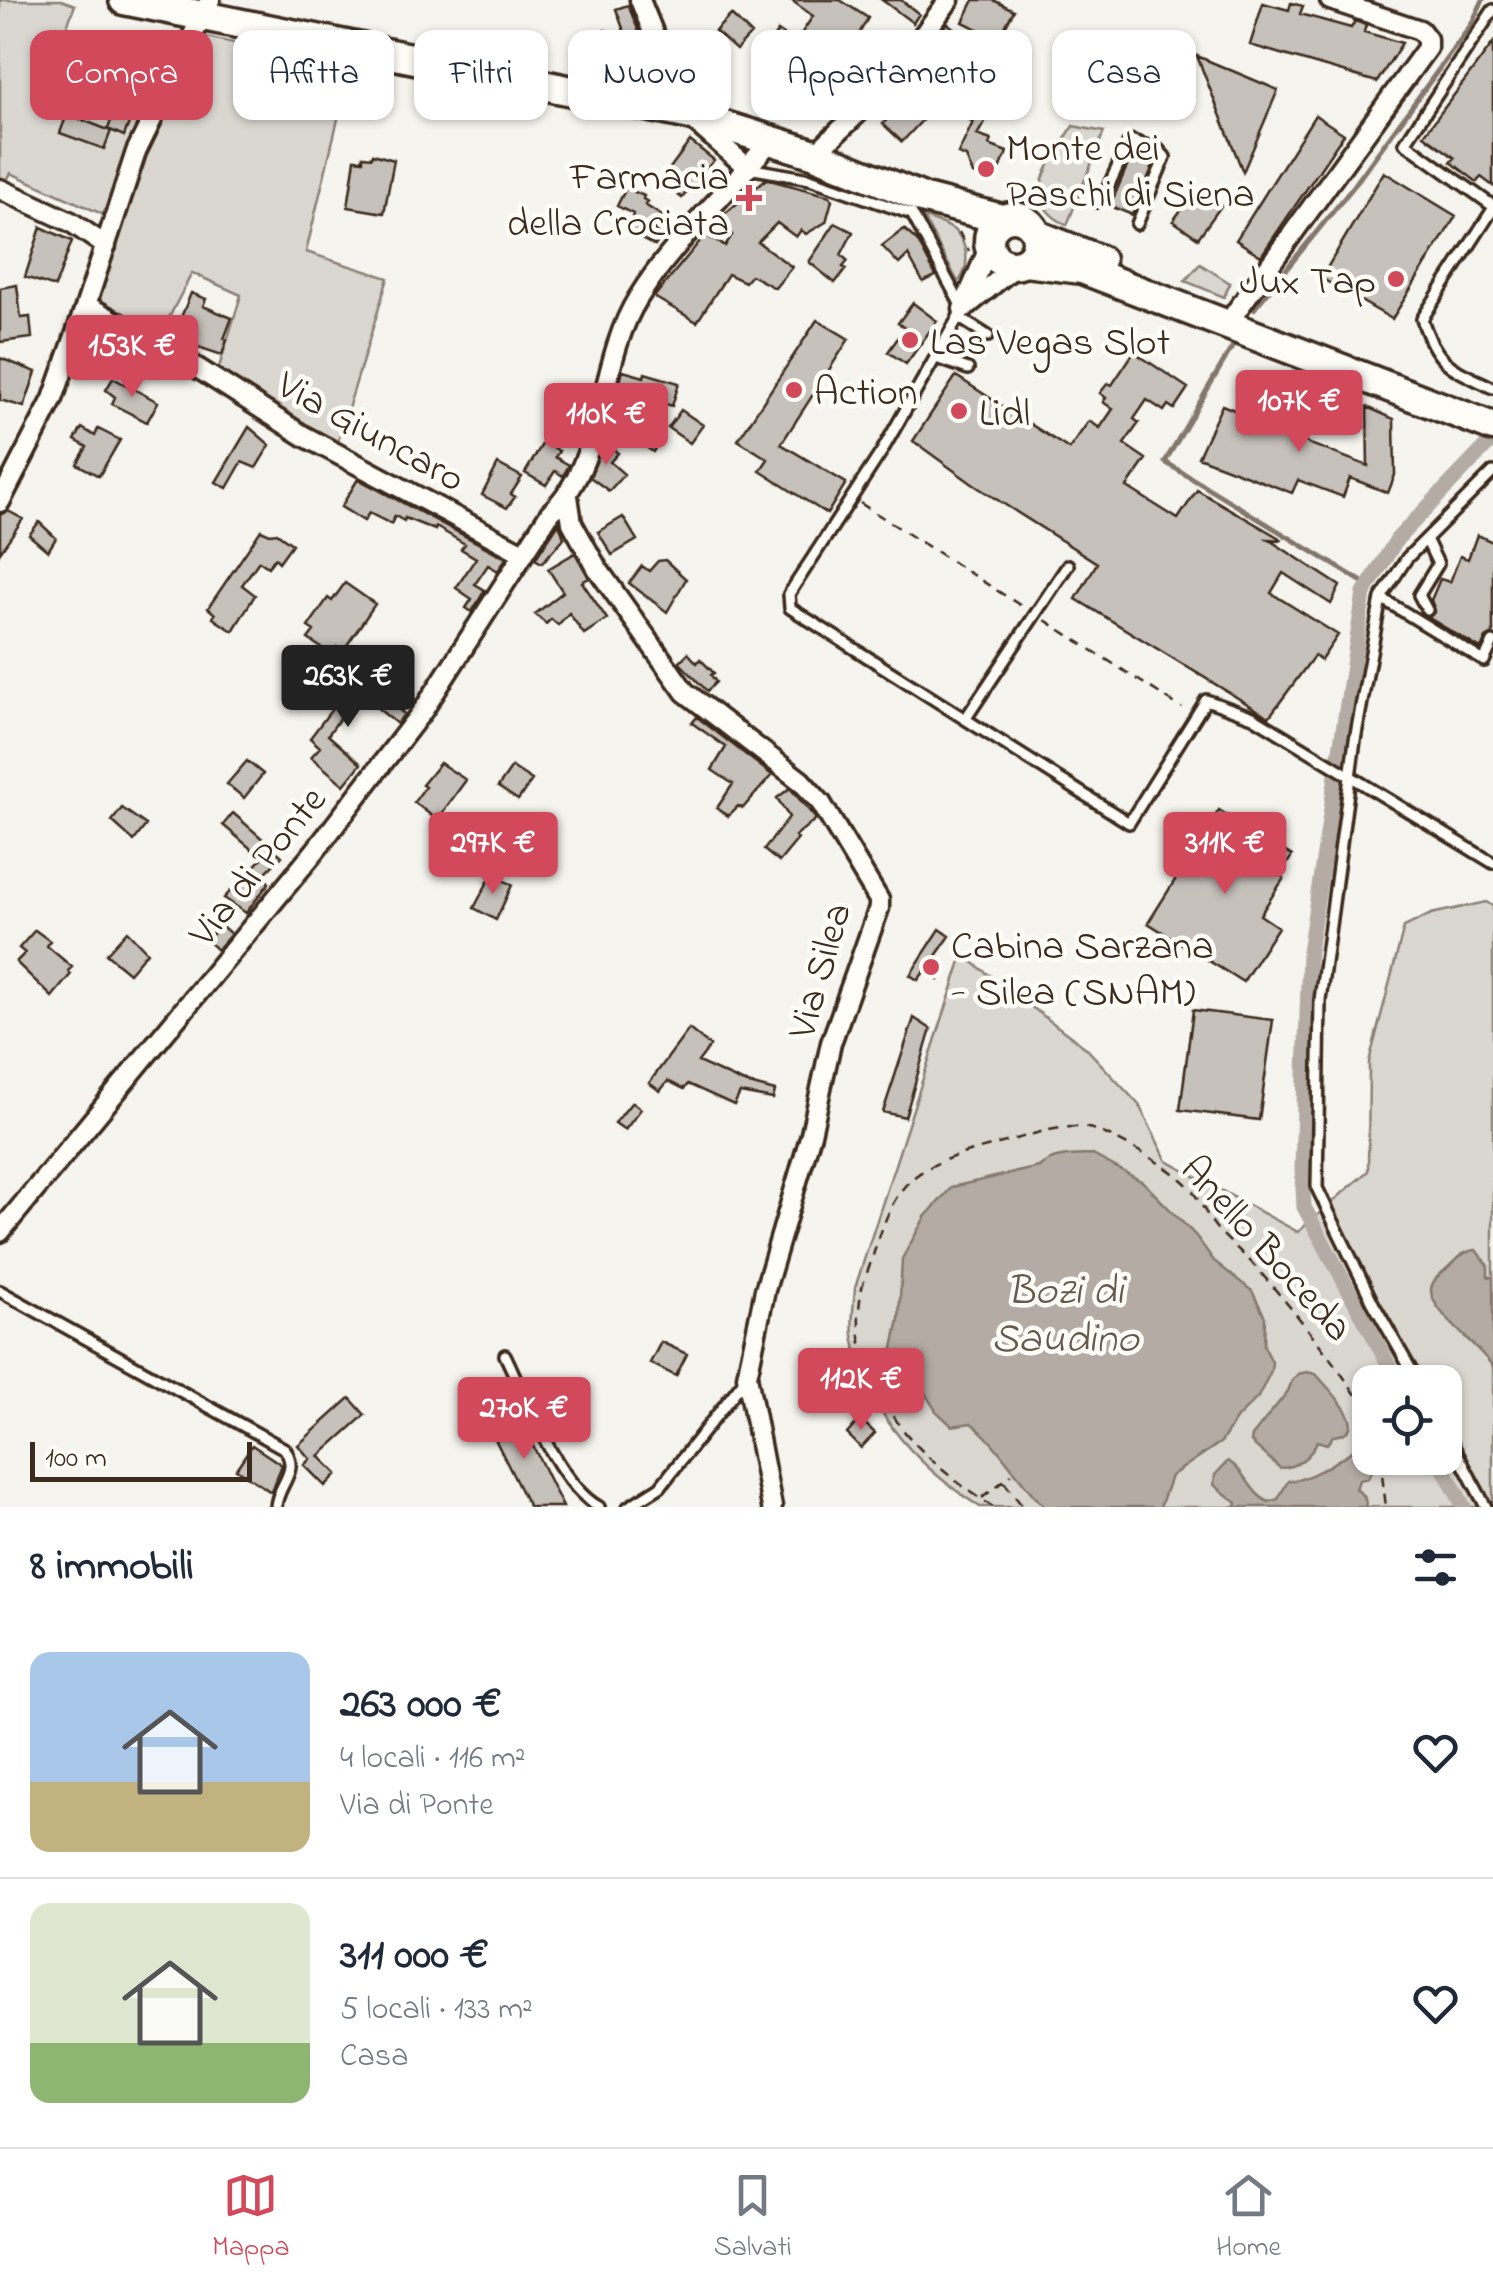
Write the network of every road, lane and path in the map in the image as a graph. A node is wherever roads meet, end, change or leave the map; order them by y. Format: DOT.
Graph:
graph roads {
  1 [pos="124,0"];
  2 [pos="640,0"];
  3 [pos="949,0"];
  4 [pos="1330,0"];
  5 [pos="206,8"];
  6 [pos="1493,10"];
  7 [pos="652,30"];
  8 [pos="568,88"];
  9 [pos="693,120"];
  10 [pos="706,120"];
  11 [pos="771,140"];
  12 [pos="815,154"];
  13 [pos="748,168"];
  14 [pos="0,189"];
  15 [pos="1096,202"];
  16 [pos="1493,207"];
  17 [pos="1136,224"];
  18 [pos="955,228"];
  19 [pos="1036,235"];
  20 [pos="987,240"];
  21 [pos="106,246"];
  22 [pos="1021,264"];
  23 [pos="86,305"];
  24 [pos="960,313"];
  25 [pos="1235,313"];
  26 [pos="988,336"];
  27 [pos="936,358"];
  28 [pos="968,369"];
  29 [pos="1490,413"];
  30 [pos="1493,472"];
  31 [pos="3,490"];
  32 [pos="568,496"];
  33 [pos="859,502"];
  34 [pos="1426,539"];
  35 [pos="523,554"];
  36 [pos="1068,565"];
  37 [pos="1381,598"];
  38 [pos="1027,610"];
  39 [pos="1427,610"];
  40 [pos="1038,616"];
  41 [pos="1493,642"];
  42 [pos="1182,708"];
  43 [pos="966,718"];
  44 [pos="1351,777"];
  45 [pos="1493,862"];
  46 [pos="0,1232"];
  47 [pos="0,1291"];
  48 [pos="505,1355"];
  49 [pos="1408,1365"];
  50 [pos="747,1376"];
  51 [pos="1352,1388"];
  52 [pos="1462,1462"];
  53 [pos="1012,1474"];
  54 [pos="1382,1475"];
  55 [pos="1003,1480"];
  56 [pos="980,1499"];
  57 [pos="276,1507"];
  58 [pos="599,1507"];
  59 [pos="628,1507"];
  60 [pos="772,1507"];
  61 [pos="993,1507"];
  62 [pos="1023,1507"];
  63 [pos="1386,1507"];
  64 [pos="1486,1507"];
  1 -- 5 [label="main road"];
  2 -- 7 [label="street"];
  3 -- 12 [label="street"];
  4 -- 25 [label="street"];
  5 -- 8 [label="main road"];
  5 -- 21 [label="street"];
  6 -- 16 [label="lane"];
  9 -- 13 [label="street"];
  10 -- 11 [label="main road"];
  11 -- 12 [label="main road"];
  11 -- 13 [label="street, Via di Ponte"];
  12 -- 20 [label="main road"];
  13 -- 24 [label="lane"];
  13 -- 32 [label="street, Via di Ponte"];
  14 -- 21 [label="street"];
  15 -- 17 [label="lane"];
  16 -- 29 [label="lane"];
  18 -- 20 [label="path"];
  19 -- 20 [label="main road"];
  19 -- 22 [label="main road"];
  19 -- 25 [label="main road"];
  20 -- 22 [label="main road"];
  20 -- 24 [label="street"];
  21 -- 23 [label="street"];
  22 -- 24 [label="street"];
  22 -- 29 [label="main road"];
  23 -- 31 [label="street"];
  23 -- 35 [label="street, Via Giuncaro"];
  24 -- 26 [label="lane"];
  24 -- 27 [label="lane"];
  25 -- 29 [label="main road"];
  27 -- 28 [label="lane"];
  27 -- 43 [label="lane"];
  30 -- 34 [label="lane"];
  32 -- 35 [label="street, Via di Ponte"];
  32 -- 50 [label="street, Via Silea"];
  33 -- 38 [label="path"];
  34 -- 37 [label="lane"];
  34 -- 39 [label="lane"];
  35 -- 46 [label="street, Via di Ponte"];
  36 -- 43 [label="lane"];
  37 -- 41 [label="lane"];
  37 -- 44 [label="lane"];
  40 -- 42 [label="path"];
  43 -- 44 [label="lane"];
  44 -- 45 [label="lane"];
  44 -- 49 [label="lane"];
  47 -- 57 [label="lane"];
  48 -- 58 [label="lane"];
  50 -- 59 [label="lane"];
  50 -- 60 [label="street, Via Silea"];
  51 -- 56 [label="path, Anello Boceda"];
  52 -- 64 [label="lane"];
  53 -- 55 [label="path"];
  54 -- 63 [label="path"];
  55 -- 56 [label="path"];
  55 -- 62 [label="path"];
  56 -- 61 [label="path, Anello Boceda"];
}
